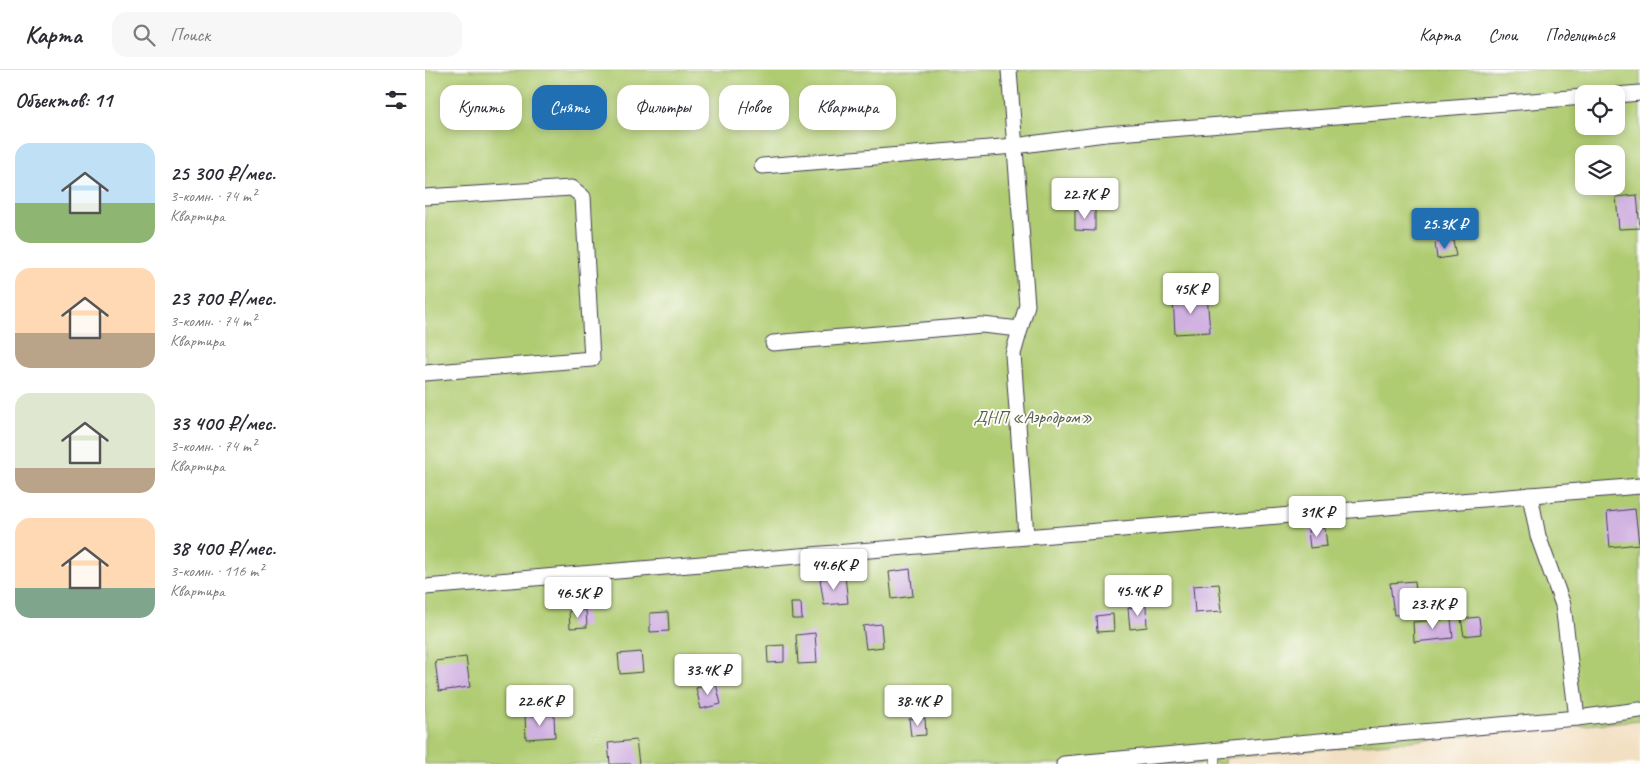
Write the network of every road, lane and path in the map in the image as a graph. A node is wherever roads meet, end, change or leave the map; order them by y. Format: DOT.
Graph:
graph roads {
  1 [pos="1009,70"];
  2 [pos="1640,93"];
  3 [pos="1625,94"];
  4 [pos="1575,98"];
  5 [pos="1015,146"];
  6 [pos="762,166"];
  7 [pos="425,197"];
  8 [pos="1020,329"];
  9 [pos="773,343"];
  10 [pos="425,374"];
  11 [pos="1640,486"];
  12 [pos="1530,494"];
  13 [pos="1026,536"];
  14 [pos="425,586"];
  15 [pos="1640,710"];
  16 [pos="1577,718"];
  17 [pos="1215,758"];
  18 [pos="1064,764"];
  1 -- 5 [label="street"];
  2 -- 3 [label="street"];
  4 -- 5 [label="street"];
  5 -- 6 [label="street"];
  5 -- 8 [label="street"];
  7 -- 10 [label="street"];
  8 -- 9 [label="street"];
  8 -- 13 [label="street"];
  11 -- 12 [label="street"];
  12 -- 13 [label="street"];
  12 -- 16 [label="street"];
  13 -- 14 [label="street"];
  15 -- 16 [label="street"];
  16 -- 17 [label="street"];
  17 -- 18 [label="street"];
}
